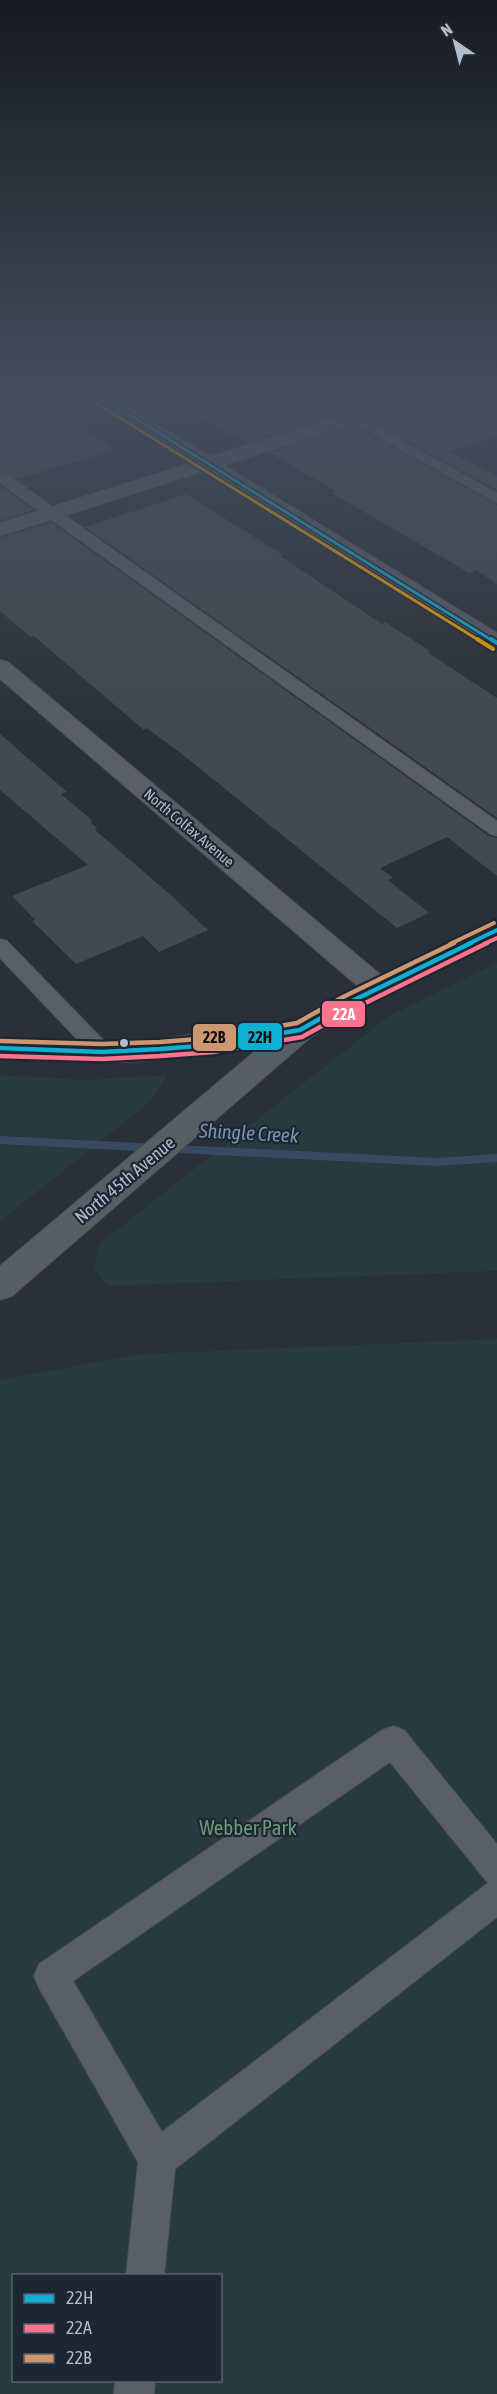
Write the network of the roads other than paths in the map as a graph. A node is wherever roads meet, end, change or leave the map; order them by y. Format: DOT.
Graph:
graph roads {
  1 [pos="46,509"];
  2 [pos="66,509"];
  3 [pos="279,509"];
  4 [pos="52,513"];
  5 [pos="0,530"];
  6 [pos="497,643"];
  7 [pos="0,667"];
  8 [pos="497,830"];
  9 [pos="497,930"];
  10 [pos="0,946"];
  11 [pos="378,988"];
  12 [pos="300,1030"];
  13 [pos="0,1048"];
  14 [pos="102,1052"];
  15 [pos="0,1286"];
  16 [pos="497,1870"];
  17 [pos="497,1896"];
  18 [pos="157,2159"];
  19 [pos="145,2274"];
  1 -- 4 [label="lane"];
  2 -- 4 [label="street"];
  3 -- 6 [label="street"];
  4 -- 5 [label="street"];
  4 -- 8 [label="lane"];
  7 -- 11 [label="street, North Colfax Avenue"];
  9 -- 11 [label="street, North 45th Avenue"];
  10 -- 14 [label="lane"];
  11 -- 12 [label="street, North 45th Avenue"];
  12 -- 14 [label="street"];
  12 -- 15 [label="street, North 45th Avenue"];
  13 -- 14 [label="street"];
  16 -- 18 [label="lane"];
  17 -- 18 [label="lane"];
  18 -- 19 [label="lane"];
}
